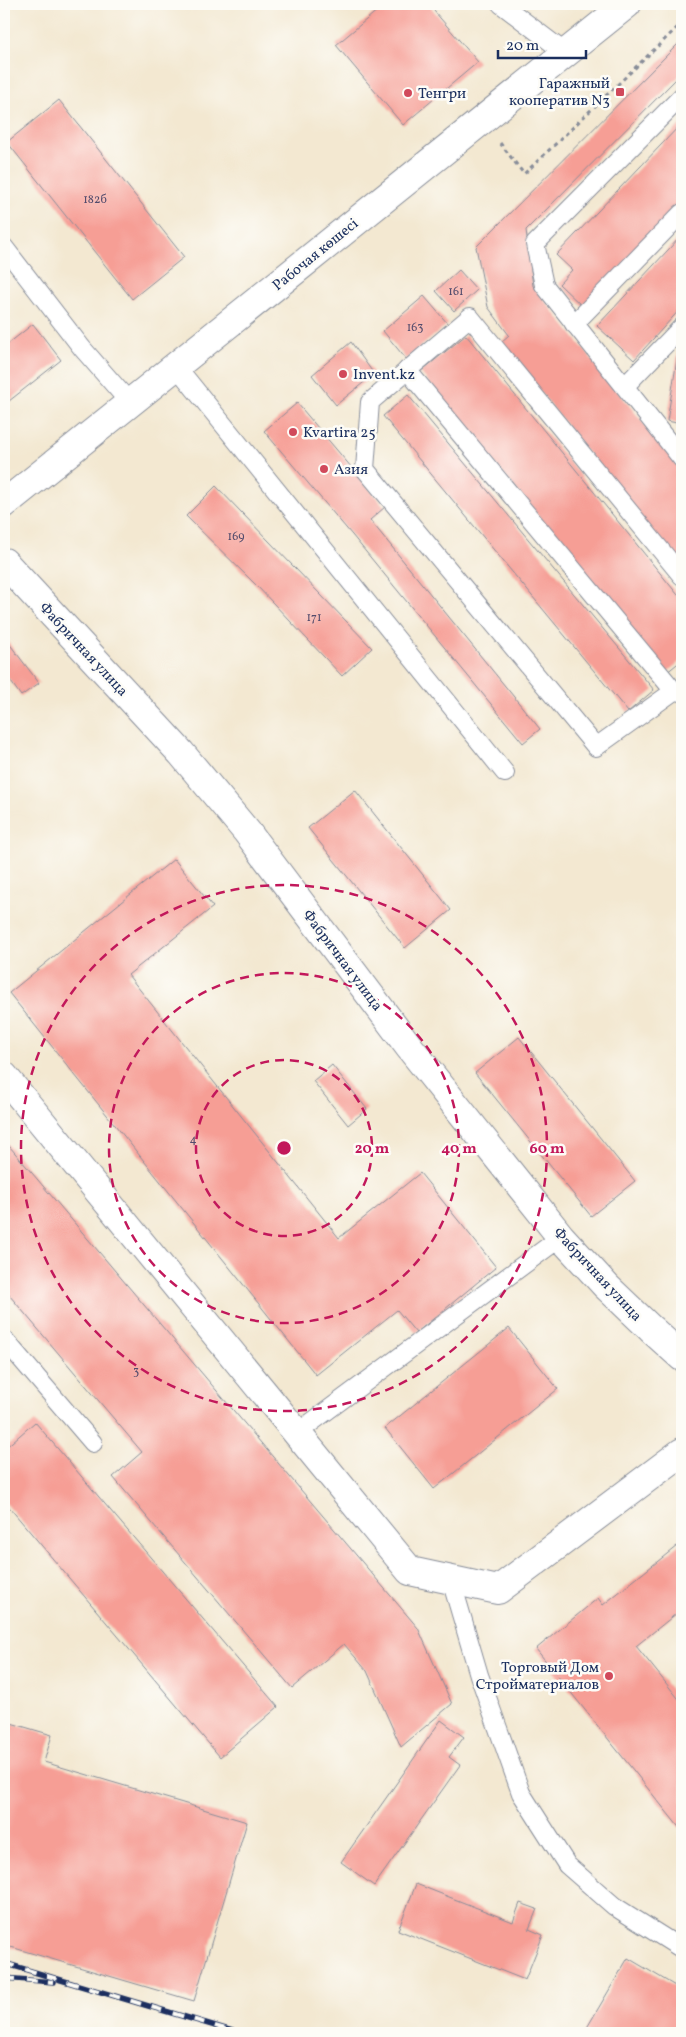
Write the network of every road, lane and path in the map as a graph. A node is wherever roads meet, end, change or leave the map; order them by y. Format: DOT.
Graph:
graph roads {
  1 [pos="501,4"];
  2 [pos="627,4"];
  3 [pos="682,23"];
  4 [pos="564,52"];
  5 [pos="682,96"];
  6 [pos="524,174"];
  7 [pos="682,213"];
  8 [pos="4,247"];
  9 [pos="574,324"];
  10 [pos="682,327"];
  11 [pos="176,366"];
  12 [pos="407,370"];
  13 [pos="625,386"];
  14 [pos="130,403"];
  15 [pos="682,458"];
  16 [pos="4,504"];
  17 [pos="4,562"];
  18 [pos="682,576"];
  19 [pos="678,691"];
  20 [pos="505,773"];
  21 [pos="4,1076"];
  22 [pos="562,1237"];
  23 [pos="4,1339"];
  24 [pos="682,1357"];
  25 [pos="297,1433"];
  26 [pos="93,1443"];
  27 [pos="682,1452"];
  28 [pos="451,1580"];
  29 [pos="682,1949"];
  1 -- 4 [label="lane"];
  2 -- 4 [label="street, Рабочая көшесі"];
  3 -- 6 [label="path"];
  4 -- 11 [label="street, Рабочая көшесі"];
  5 -- 9 [label="lane"];
  7 -- 9 [label="lane"];
  8 -- 14 [label="lane"];
  9 -- 13 [label="lane"];
  10 -- 13 [label="lane"];
  11 -- 14 [label="street, Рабочая көшесі"];
  11 -- 20 [label="lane"];
  12 -- 18 [label="lane"];
  12 -- 19 [label="lane"];
  12 -- 19 [label="lane"];
  13 -- 15 [label="lane"];
  14 -- 16 [label="street, Рабочая көшесі"];
  17 -- 22 [label="street, Фабричная улица"];
  21 -- 25 [label="street"];
  22 -- 24 [label="street, Фабричная улица"];
  22 -- 25 [label="lane"];
  23 -- 26 [label="lane"];
  25 -- 28 [label="street"];
  27 -- 28 [label="street"];
  28 -- 29 [label="lane"];
}
